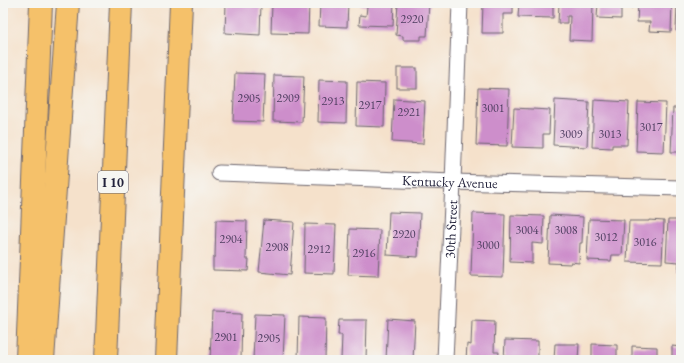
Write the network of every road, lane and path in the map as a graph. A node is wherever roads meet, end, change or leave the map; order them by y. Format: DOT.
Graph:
graph roads {
  1 [pos="41,3"];
  2 [pos="68,3"];
  3 [pos="121,3"];
  4 [pos="181,3"];
  5 [pos="460,3"];
  6 [pos="219,173"];
  7 [pos="453,182"];
  8 [pos="681,188"];
  9 [pos="27,360"];
  10 [pos="44,360"];
  11 [pos="106,360"];
  12 [pos="166,360"];
  13 [pos="445,360"];
  1 -- 9 [label="highway"];
  2 -- 10 [label="highway"];
  3 -- 11 [label="highway, I 10"];
  4 -- 12 [label="highway"];
  5 -- 7 [label="street, 30th Street"];
  6 -- 7 [label="street, Kentucky Avenue"];
  7 -- 8 [label="street, Kentucky Avenue"];
  7 -- 13 [label="street, 30th Street"];
}
